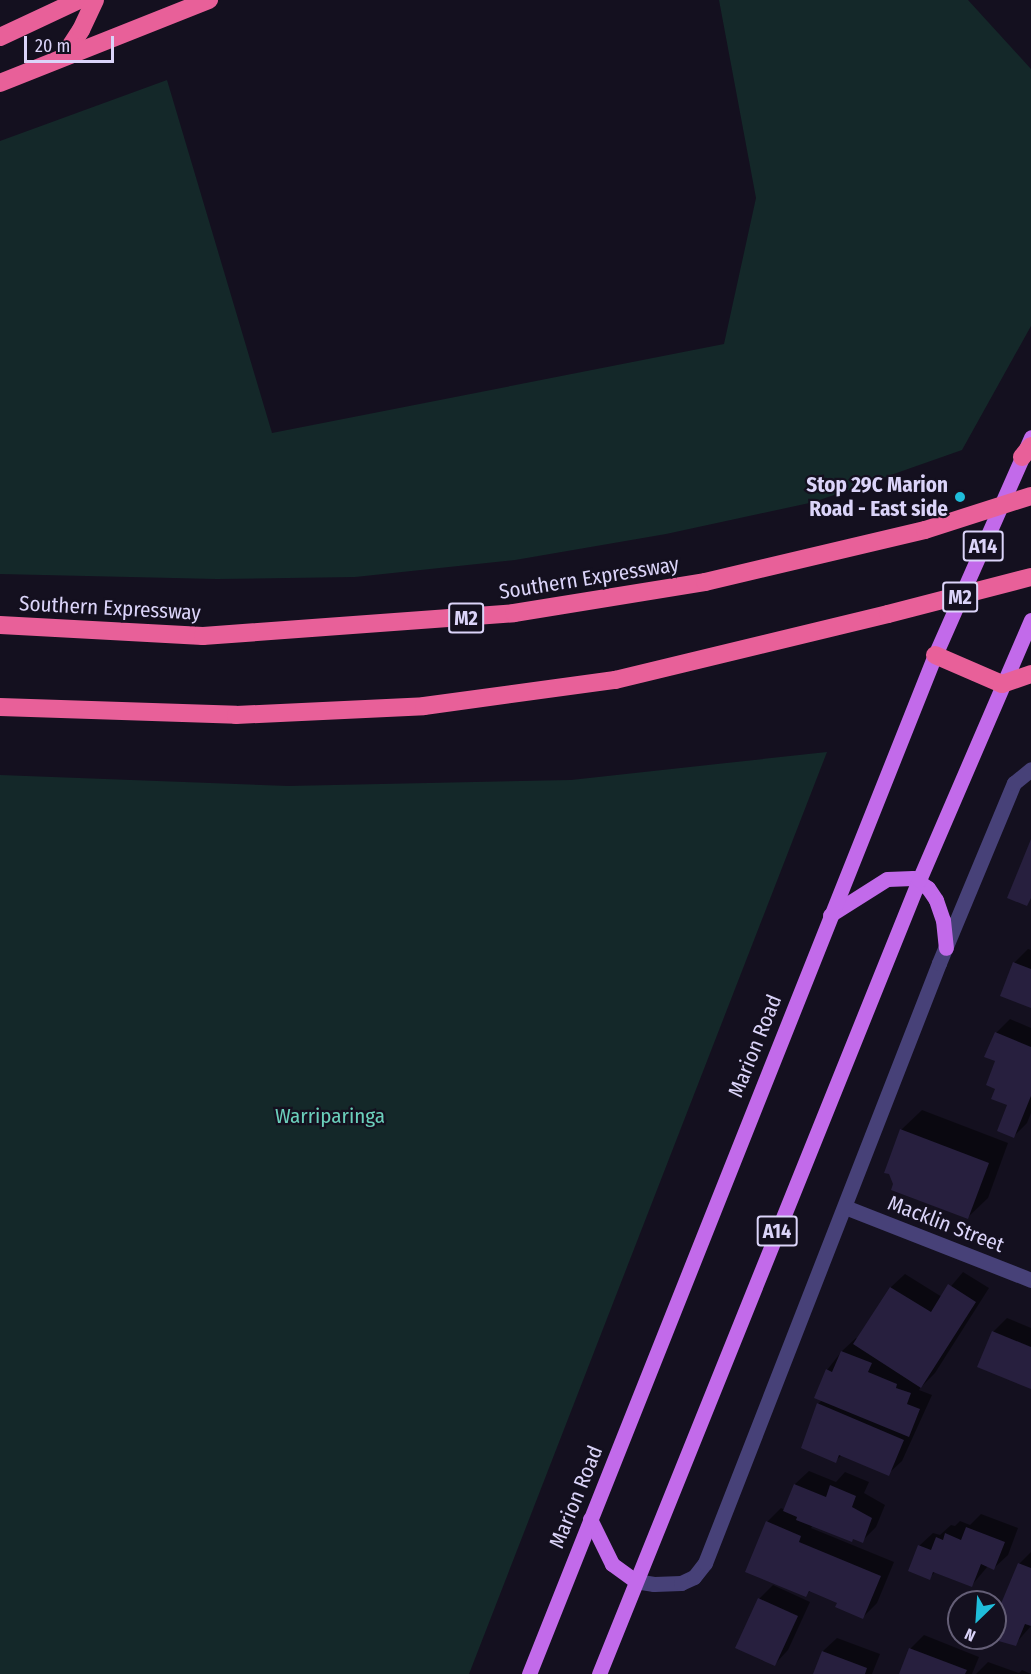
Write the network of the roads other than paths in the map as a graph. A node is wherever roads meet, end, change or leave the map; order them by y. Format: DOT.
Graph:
graph roads {
  1 [pos="80,0"];
  2 [pos="95,0"];
  3 [pos="208,0"];
  4 [pos="0,37"];
  5 [pos="64,56"];
  6 [pos="0,83"];
  7 [pos="1031,437"];
  8 [pos="1026,452"];
  9 [pos="1031,496"];
  10 [pos="1031,577"];
  11 [pos="1031,620"];
  12 [pos="0,625"];
  13 [pos="935,655"];
  14 [pos="1031,674"];
  15 [pos="1002,684"];
  16 [pos="0,707"];
  17 [pos="1031,769"];
  18 [pos="919,880"];
  19 [pos="830,915"];
  20 [pos="946,948"];
  21 [pos="845,1208"];
  22 [pos="1031,1280"];
  23 [pos="590,1519"];
  24 [pos="635,1581"];
  25 [pos="529,1674"];
  26 [pos="599,1674"];
  1 -- 4 [label="highway"];
  2 -- 5 [label="highway"];
  3 -- 5 [label="highway"];
  5 -- 6 [label="highway"];
  7 -- 8 [label="main road, Marion Road / A14"];
  8 -- 13 [label="main road, Marion Road / A14"];
  9 -- 12 [label="highway, Southern Expressway / M2, bridge"];
  10 -- 16 [label="highway, M2, bridge"];
  11 -- 15 [label="main road, A14"];
  13 -- 15 [label="highway"];
  13 -- 19 [label="main road, Marion Road / A14"];
  14 -- 15 [label="highway"];
  15 -- 18 [label="main road, A14"];
  17 -- 20 [label="street"];
  18 -- 19 [label="main road"];
  18 -- 20 [label="main road"];
  18 -- 24 [label="main road, A14"];
  19 -- 23 [label="main road, Marion Road / A14"];
  20 -- 21 [label="street"];
  21 -- 22 [label="street, Macklin Street"];
  21 -- 24 [label="street"];
  23 -- 24 [label="main road"];
  23 -- 25 [label="main road, Marion Road / A14"];
  24 -- 26 [label="main road, A14"];
}
